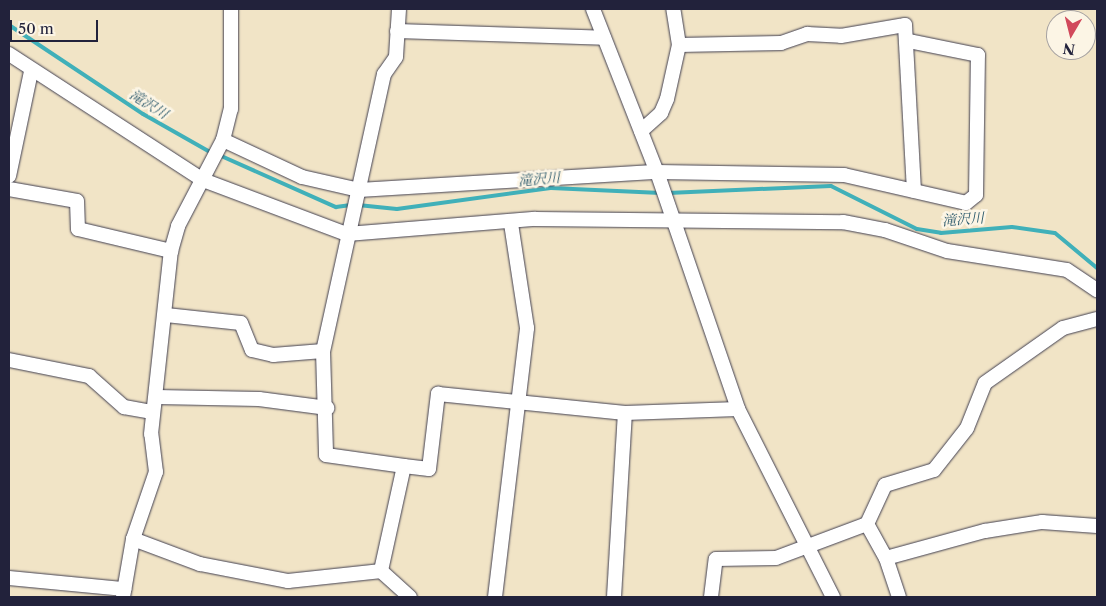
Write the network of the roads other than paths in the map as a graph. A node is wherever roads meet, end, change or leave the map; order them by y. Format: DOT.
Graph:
graph roads {
  1 [pos="231,9"];
  2 [pos="399,9"];
  3 [pos="593,9"];
  4 [pos="673,9"];
  5 [pos="397,31"];
  6 [pos="604,38"];
  7 [pos="908,40"];
  8 [pos="678,45"];
  9 [pos="9,54"];
  10 [pos="31,72"];
  11 [pos="14,122"];
  12 [pos="641,131"];
  13 [pos="222,143"];
  14 [pos="657,172"];
  15 [pos="9,176"];
  16 [pos="206,176"];
  17 [pos="9,190"];
  18 [pos="914,191"];
  19 [pos="359,193"];
  20 [pos="670,219"];
  21 [pos="511,223"];
  22 [pos="346,234"];
  23 [pos="171,251"];
  24 [pos="1097,290"];
  25 [pos="166,315"];
  26 [pos="1097,319"];
  27 [pos="323,351"];
  28 [pos="9,360"];
  29 [pos="157,397"];
  30 [pos="520,404"];
  31 [pos="327,408"];
  32 [pos="738,409"];
  33 [pos="153,412"];
  34 [pos="625,413"];
  35 [pos="404,466"];
  36 [pos="867,524"];
  37 [pos="1097,526"];
  38 [pos="133,538"];
  39 [pos="810,547"];
  40 [pos="886,558"];
  41 [pos="381,571"];
  42 [pos="9,578"];
  43 [pos="124,593"];
  44 [pos="410,597"];
  45 [pos="495,597"];
  46 [pos="614,597"];
  47 [pos="711,597"];
  48 [pos="833,597"];
  49 [pos="899,597"];
  1 -- 13 [label="street"];
  2 -- 5 [label="street"];
  3 -- 6 [label="street"];
  4 -- 8 [label="street"];
  5 -- 6 [label="street"];
  5 -- 19 [label="street"];
  6 -- 12 [label="street"];
  7 -- 8 [label="street"];
  7 -- 18 [label="street"];
  7 -- 18 [label="street"];
  8 -- 12 [label="street"];
  9 -- 10 [label="street"];
  10 -- 11 [label="street"];
  10 -- 16 [label="street"];
  11 -- 15 [label="street"];
  12 -- 14 [label="street"];
  13 -- 16 [label="street"];
  13 -- 19 [label="street"];
  14 -- 18 [label="street"];
  14 -- 19 [label="street"];
  14 -- 20 [label="street"];
  16 -- 22 [label="street"];
  16 -- 23 [label="street"];
  17 -- 23 [label="street"];
  19 -- 22 [label="street"];
  20 -- 21 [label="street"];
  20 -- 24 [label="street"];
  20 -- 32 [label="street"];
  21 -- 22 [label="street"];
  21 -- 30 [label="street"];
  22 -- 27 [label="street"];
  23 -- 25 [label="street"];
  25 -- 27 [label="street"];
  25 -- 29 [label="street"];
  26 -- 36 [label="street"];
  27 -- 31 [label="street"];
  28 -- 33 [label="street"];
  29 -- 31 [label="street"];
  29 -- 33 [label="street"];
  30 -- 34 [label="street"];
  30 -- 35 [label="street"];
  30 -- 45 [label="street"];
  31 -- 35 [label="street"];
  32 -- 34 [label="street"];
  32 -- 39 [label="street"];
  33 -- 38 [label="street"];
  34 -- 46 [label="street"];
  35 -- 41 [label="street"];
  36 -- 39 [label="street"];
  36 -- 40 [label="street"];
  37 -- 40 [label="street"];
  38 -- 41 [label="street"];
  38 -- 43 [label="street"];
  39 -- 47 [label="street"];
  39 -- 48 [label="street"];
  40 -- 49 [label="street"];
  41 -- 44 [label="street"];
  42 -- 43 [label="street"];
}
